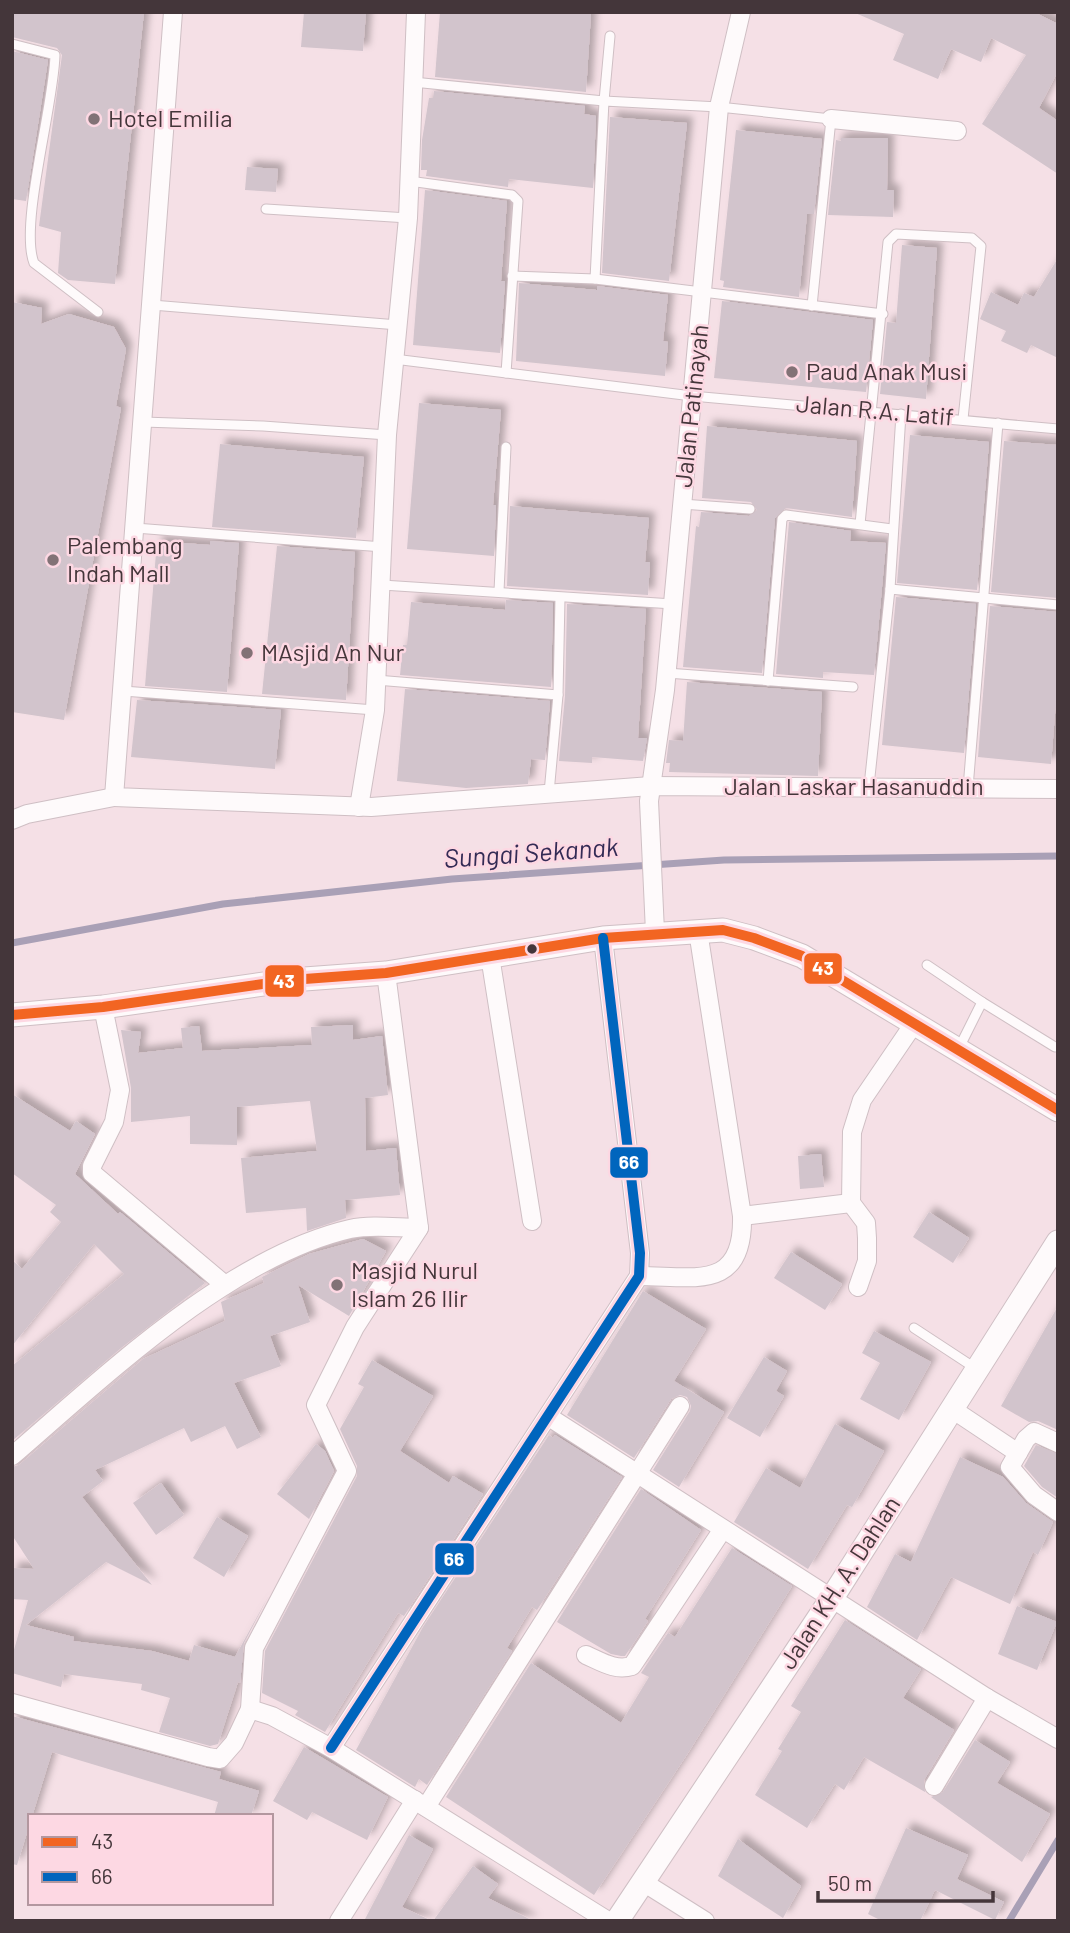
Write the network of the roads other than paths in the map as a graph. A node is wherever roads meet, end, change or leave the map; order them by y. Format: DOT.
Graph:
graph roads {
  1 [pos="173,12"];
  2 [pos="416,12"];
  3 [pos="741,12"];
  4 [pos="610,36"];
  5 [pos="12,44"];
  6 [pos="413,82"];
  7 [pos="604,101"];
  8 [pos="719,107"];
  9 [pos="831,119"];
  10 [pos="957,131"];
  11 [pos="409,181"];
  12 [pos="266,209"];
  13 [pos="408,218"];
  14 [pos="512,276"];
  15 [pos="595,279"];
  16 [pos="703,294"];
  17 [pos="152,305"];
  18 [pos="812,306"];
  19 [pos="98,312"];
  20 [pos="883,314"];
  21 [pos="398,325"];
  22 [pos="394,359"];
  23 [pos="506,373"];
  24 [pos="692,396"];
  25 [pos="871,410"];
  26 [pos="901,414"];
  27 [pos="963,419"];
  28 [pos="144,422"];
  29 [pos="998,423"];
  30 [pos="1058,429"];
  31 [pos="387,435"];
  32 [pos="506,447"];
  33 [pos="682,504"];
  34 [pos="750,509"];
  35 [pos="860,524"];
  36 [pos="135,528"];
  37 [pos="892,529"];
  38 [pos="385,547"];
  39 [pos="382,585"];
  40 [pos="890,589"];
  41 [pos="499,591"];
  42 [pos="560,598"];
  43 [pos="984,598"];
  44 [pos="673,604"];
  45 [pos="1058,605"];
  46 [pos="667,673"];
  47 [pos="376,680"];
  48 [pos="768,681"];
  49 [pos="853,687"];
  50 [pos="123,691"];
  51 [pos="558,695"];
  52 [pos="375,710"];
  53 [pos="869,786"];
  54 [pos="968,788"];
  55 [pos="1058,789"];
  56 [pos="549,793"];
  57 [pos="650,793"];
  58 [pos="114,797"];
  59 [pos="359,807"];
  60 [pos="12,820"];
  61 [pos="698,931"];
  62 [pos="655,932"];
  63 [pos="603,938"];
  64 [pos="489,956"];
  65 [pos="927,965"];
  66 [pos="386,973"];
  67 [pos="982,1002"];
  68 [pos="103,1007"];
  69 [pos="12,1015"];
  70 [pos="913,1025"];
  71 [pos="1055,1047"];
  72 [pos="957,1051"];
  73 [pos="1058,1110"];
  74 [pos="850,1203"];
  75 [pos="742,1216"];
  76 [pos="532,1221"];
  77 [pos="419,1228"];
  78 [pos="1058,1242"];
  79 [pos="639,1276"];
  80 [pos="225,1285"];
  81 [pos="858,1287"];
  82 [pos="914,1328"];
  83 [pos="977,1370"];
  84 [pos="680,1406"];
  85 [pos="952,1409"];
  86 [pos="548,1417"];
  87 [pos="1058,1443"];
  88 [pos="1018,1452"];
  89 [pos="12,1456"];
  90 [pos="635,1472"];
  91 [pos="1058,1512"];
  92 [pos="723,1530"];
  93 [pos="831,1598"];
  94 [pos="586,1655"];
  95 [pos="987,1698"];
  96 [pos="12,1703"];
  97 [pos="250,1709"];
  98 [pos="1058,1739"];
  99 [pos="331,1748"];
  100 [pos="934,1786"];
  101 [pos="420,1804"];
  102 [pos="643,1882"];
  103 [pos="339,1921"];
  104 [pos="608,1921"];
  105 [pos="617,1921"];
  106 [pos="705,1921"];
  1 -- 17 [label="street"];
  2 -- 6 [label="street"];
  3 -- 8 [label="street, Jalan Patinayah"];
  4 -- 7 [label="lane"];
  5 -- 19 [label="lane"];
  6 -- 7 [label="lane"];
  6 -- 11 [label="street"];
  7 -- 8 [label="lane"];
  7 -- 15 [label="lane"];
  8 -- 9 [label="lane"];
  8 -- 16 [label="street, Jalan Patinayah"];
  9 -- 10 [label="street"];
  9 -- 18 [label="lane"];
  11 -- 13 [label="street"];
  11 -- 14 [label="lane"];
  12 -- 13 [label="lane"];
  13 -- 21 [label="street"];
  14 -- 15 [label="lane"];
  14 -- 23 [label="lane"];
  15 -- 16 [label="lane"];
  16 -- 18 [label="lane"];
  16 -- 24 [label="street, Jalan Patinayah"];
  17 -- 21 [label="lane"];
  17 -- 28 [label="street"];
  18 -- 20 [label="lane"];
  20 -- 25 [label="lane"];
  20 -- 27 [label="lane"];
  21 -- 22 [label="street"];
  22 -- 23 [label="lane, Jalan R.A. Latif"];
  22 -- 31 [label="street"];
  23 -- 24 [label="lane, Jalan R.A. Latif"];
  24 -- 25 [label="lane, Jalan R.A. Latif"];
  24 -- 33 [label="street, Jalan Patinayah"];
  25 -- 26 [label="lane, Jalan R.A. Latif"];
  25 -- 35 [label="lane"];
  26 -- 27 [label="lane, Jalan R.A. Latif"];
  26 -- 37 [label="lane"];
  27 -- 29 [label="lane, Jalan R.A. Latif"];
  28 -- 31 [label="lane"];
  28 -- 36 [label="street"];
  29 -- 30 [label="lane, Jalan R.A. Latif"];
  29 -- 43 [label="lane"];
  31 -- 38 [label="street"];
  32 -- 41 [label="lane"];
  33 -- 34 [label="lane"];
  33 -- 44 [label="street, Jalan Patinayah"];
  35 -- 37 [label="lane"];
  35 -- 48 [label="lane"];
  36 -- 38 [label="lane"];
  36 -- 50 [label="street"];
  37 -- 40 [label="lane"];
  38 -- 39 [label="street"];
  39 -- 41 [label="lane"];
  39 -- 47 [label="street"];
  40 -- 43 [label="lane"];
  40 -- 53 [label="lane"];
  41 -- 42 [label="lane"];
  42 -- 44 [label="lane"];
  42 -- 51 [label="lane"];
  43 -- 45 [label="lane"];
  43 -- 54 [label="lane"];
  44 -- 46 [label="street, Jalan Patinayah"];
  46 -- 48 [label="lane"];
  46 -- 57 [label="street, Jalan Patinayah"];
  47 -- 51 [label="lane"];
  47 -- 52 [label="street"];
  48 -- 49 [label="lane"];
  50 -- 52 [label="lane"];
  50 -- 58 [label="street"];
  51 -- 56 [label="lane"];
  52 -- 59 [label="street"];
  53 -- 54 [label="street, Jalan Laskar Hasanuddin"];
  53 -- 57 [label="street, Jalan Laskar Hasanuddin"];
  54 -- 55 [label="street, Jalan Laskar Hasanuddin"];
  56 -- 57 [label="street, Jalan Laskar Hasanuddin"];
  56 -- 59 [label="street, Jalan Laskar Hasanuddin"];
  57 -- 62 [label="street, Jalan Patinayah"];
  58 -- 59 [label="street, Jalan Laskar Hasanuddin"];
  58 -- 60 [label="street, Jalan Laskar Hasanuddin"];
  61 -- 62 [label="street"];
  61 -- 70 [label="street"];
  61 -- 75 [label="street"];
  62 -- 63 [label="street"];
  63 -- 64 [label="street"];
  63 -- 79 [label="street"];
  64 -- 66 [label="street"];
  64 -- 76 [label="street"];
  65 -- 67 [label="lane"];
  66 -- 68 [label="street"];
  66 -- 77 [label="street"];
  67 -- 71 [label="lane"];
  67 -- 72 [label="lane"];
  68 -- 69 [label="street"];
  68 -- 80 [label="street"];
  70 -- 72 [label="street"];
  70 -- 74 [label="street"];
  72 -- 73 [label="street"];
  74 -- 75 [label="street"];
  74 -- 81 [label="street"];
  75 -- 79 [label="street"];
  77 -- 80 [label="street"];
  77 -- 97 [label="street"];
  78 -- 83 [label="street, Jalan KH. A. Dahlan"];
  79 -- 86 [label="street"];
  80 -- 89 [label="street"];
  82 -- 83 [label="lane"];
  83 -- 85 [label="street, Jalan KH. A. Dahlan"];
  84 -- 90 [label="street"];
  85 -- 88 [label="street"];
  85 -- 93 [label="street, Jalan KH. A. Dahlan"];
  86 -- 90 [label="street"];
  86 -- 99 [label="street"];
  87 -- 88 [label="street"];
  88 -- 91 [label="street"];
  90 -- 92 [label="street"];
  90 -- 101 [label="street"];
  92 -- 93 [label="street"];
  92 -- 94 [label="street"];
  93 -- 95 [label="street"];
  93 -- 102 [label="street, Jalan KH. A. Dahlan"];
  95 -- 98 [label="street"];
  95 -- 100 [label="street"];
  96 -- 97 [label="street"];
  97 -- 99 [label="street"];
  99 -- 101 [label="street"];
  101 -- 103 [label="street"];
  101 -- 104 [label="street"];
  102 -- 105 [label="street, Jalan KH. A. Dahlan"];
  102 -- 106 [label="street"];
}
